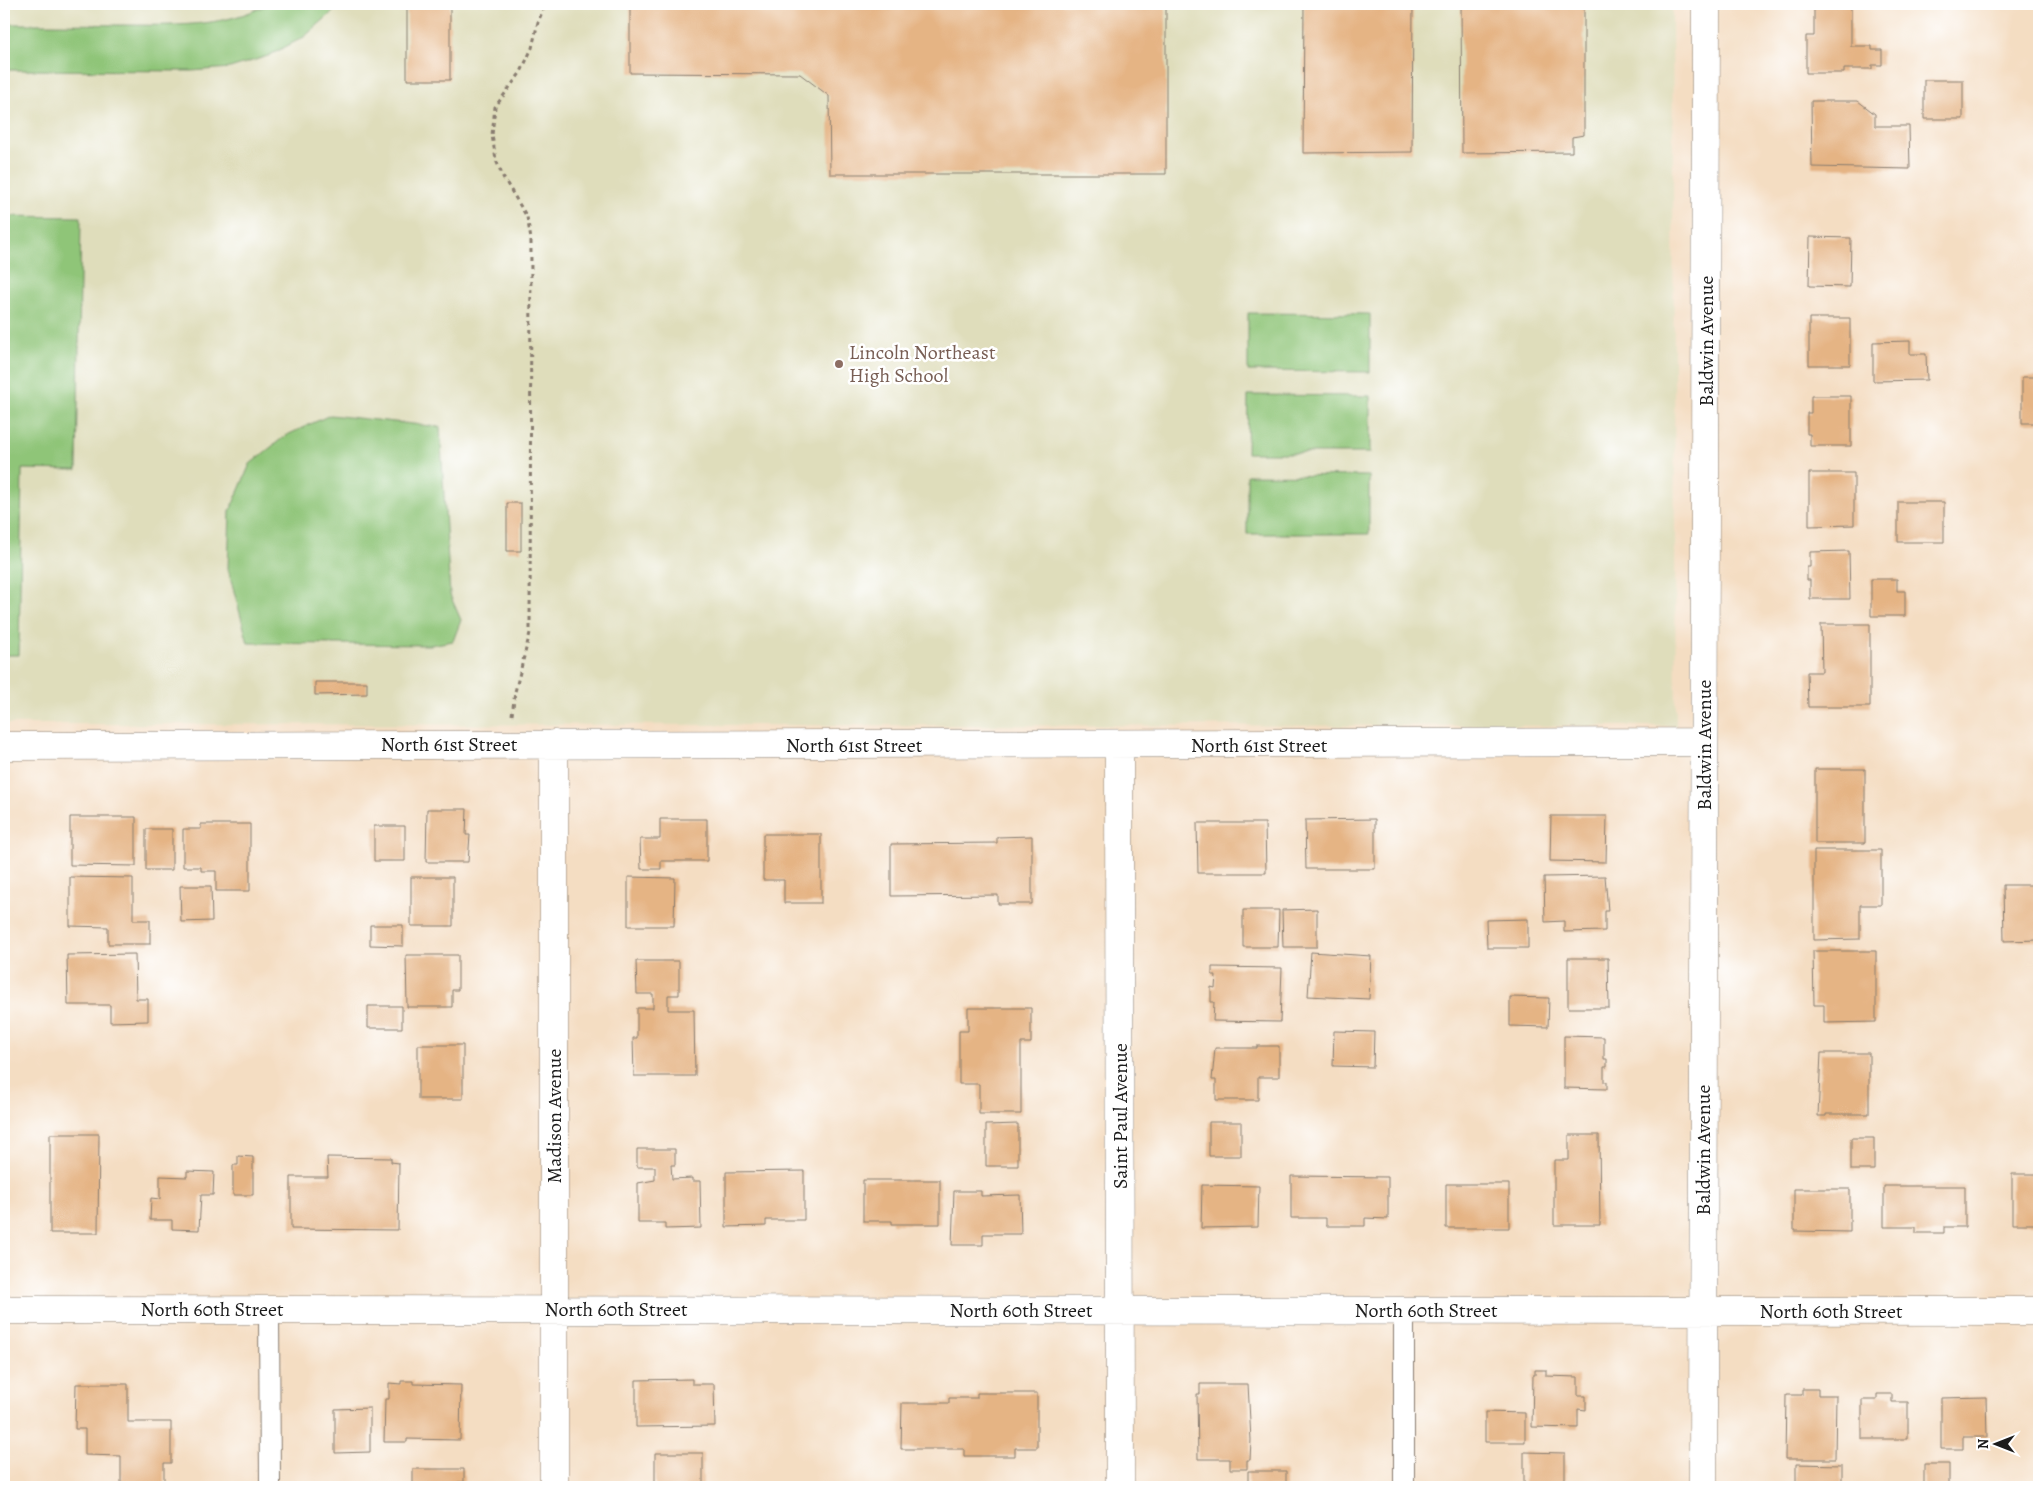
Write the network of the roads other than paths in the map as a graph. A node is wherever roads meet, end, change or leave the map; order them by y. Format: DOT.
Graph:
graph roads {
  1 [pos="1706,4"];
  2 [pos="1704,742"];
  3 [pos="554,744"];
  4 [pos="4,746"];
  5 [pos="1119,746"];
  6 [pos="269,1309"];
  7 [pos="554,1309"];
  8 [pos="4,1310"];
  9 [pos="1120,1310"];
  10 [pos="1404,1310"];
  11 [pos="1702,1311"];
  12 [pos="2039,1311"];
  13 [pos="270,1487"];
  14 [pos="554,1487"];
  15 [pos="1120,1487"];
  16 [pos="1404,1487"];
  17 [pos="1702,1487"];
  1 -- 2 [label="street, Baldwin Avenue"];
  2 -- 5 [label="street, North 61st Street"];
  2 -- 11 [label="street, Baldwin Avenue"];
  3 -- 4 [label="street, North 61st Street"];
  3 -- 5 [label="street, North 61st Street"];
  3 -- 7 [label="street, Madison Avenue"];
  5 -- 9 [label="street, Saint Paul Avenue"];
  6 -- 7 [label="street, North 60th Street"];
  6 -- 8 [label="street, North 60th Street"];
  6 -- 13 [label="lane"];
  7 -- 9 [label="street, North 60th Street"];
  7 -- 14 [label="street, Madison Avenue"];
  9 -- 10 [label="street, North 60th Street"];
  9 -- 15 [label="street, Saint Paul Avenue"];
  10 -- 11 [label="street, North 60th Street"];
  10 -- 16 [label="lane"];
  11 -- 12 [label="street, North 60th Street"];
  11 -- 17 [label="street, Baldwin Avenue"];
}
